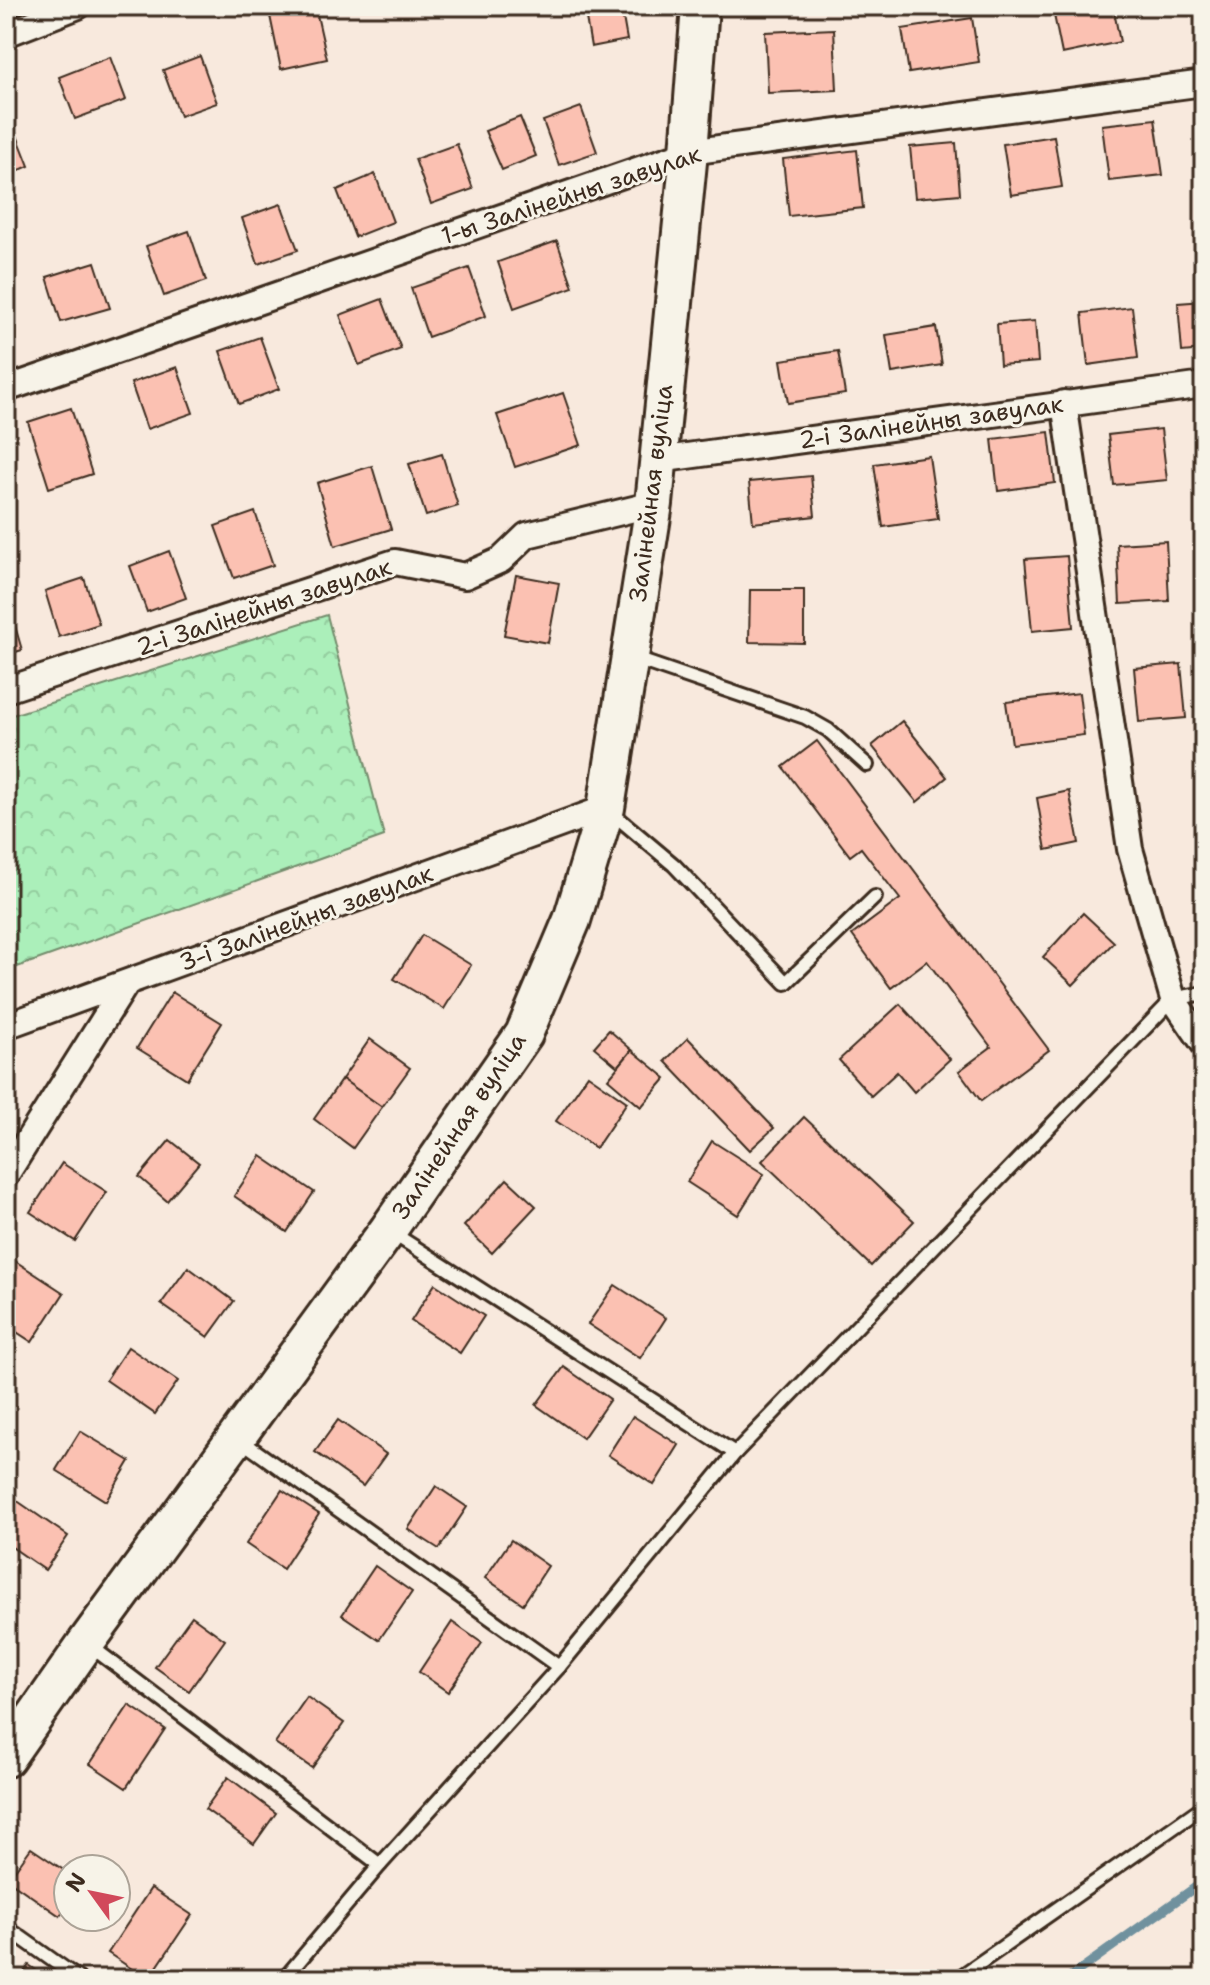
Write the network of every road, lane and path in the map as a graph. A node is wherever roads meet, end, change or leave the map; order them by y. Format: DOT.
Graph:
graph roads {
  1 [pos="78,6"];
  2 [pos="700,6"];
  3 [pos="6,34"];
  4 [pos="1204,83"];
  5 [pos="689,152"];
  6 [pos="1204,385"];
  7 [pos="6,389"];
  8 [pos="1064,403"];
  9 [pos="658,460"];
  10 [pos="654,504"];
  11 [pos="630,657"];
  12 [pos="6,690"];
  13 [pos="867,765"];
  14 [pos="606,808"];
  15 [pos="875,897"];
  16 [pos="126,984"];
  17 [pos="1204,993"];
  18 [pos="1173,999"];
  19 [pos="6,1026"];
  20 [pos="1204,1044"];
  21 [pos="6,1175"];
  22 [pos="388,1230"];
  23 [pos="236,1437"];
  24 [pos="735,1453"];
  25 [pos="86,1643"];
  26 [pos="559,1667"];
  27 [pos="6,1758"];
  28 [pos="1204,1806"];
  29 [pos="380,1865"];
  30 [pos="6,1927"];
  31 [pos="79,1979"];
  32 [pos="284,1979"];
  33 [pos="957,1979"];
  1 -- 3 [label="street"];
  2 -- 5 [label="street, Залінейная вуліца"];
  4 -- 5 [label="street, 1-ы Залінейны завулак"];
  5 -- 7 [label="street, 1-ы Залінейны завулак"];
  5 -- 9 [label="street, Залінейная вуліца"];
  6 -- 8 [label="street, 2-і Залінейны завулак"];
  8 -- 9 [label="street, 2-і Залінейны завулак"];
  8 -- 18 [label="street"];
  9 -- 10 [label="street, Залінейная вуліца"];
  10 -- 11 [label="street, Залінейная вуліца"];
  10 -- 12 [label="street, 2-і Залінейны завулак"];
  11 -- 13 [label="lane"];
  11 -- 14 [label="street, Залінейная вуліца"];
  14 -- 15 [label="lane"];
  14 -- 16 [label="street, 3-і Залінейны завулак"];
  14 -- 22 [label="street, Залінейная вуліца"];
  16 -- 19 [label="street, 3-і Залінейны завулак"];
  16 -- 21 [label="street"];
  17 -- 18 [label="lane"];
  18 -- 20 [label="street"];
  18 -- 24 [label="lane"];
  22 -- 23 [label="street, Залінейная вуліца"];
  22 -- 24 [label="lane"];
  23 -- 25 [label="street, Залінейная вуліца"];
  23 -- 26 [label="lane"];
  24 -- 26 [label="lane"];
  25 -- 27 [label="street, Залінейная вуліца"];
  25 -- 29 [label="lane"];
  26 -- 29 [label="lane"];
  28 -- 33 [label="lane"];
  29 -- 32 [label="lane"];
  30 -- 31 [label="lane"];
}
